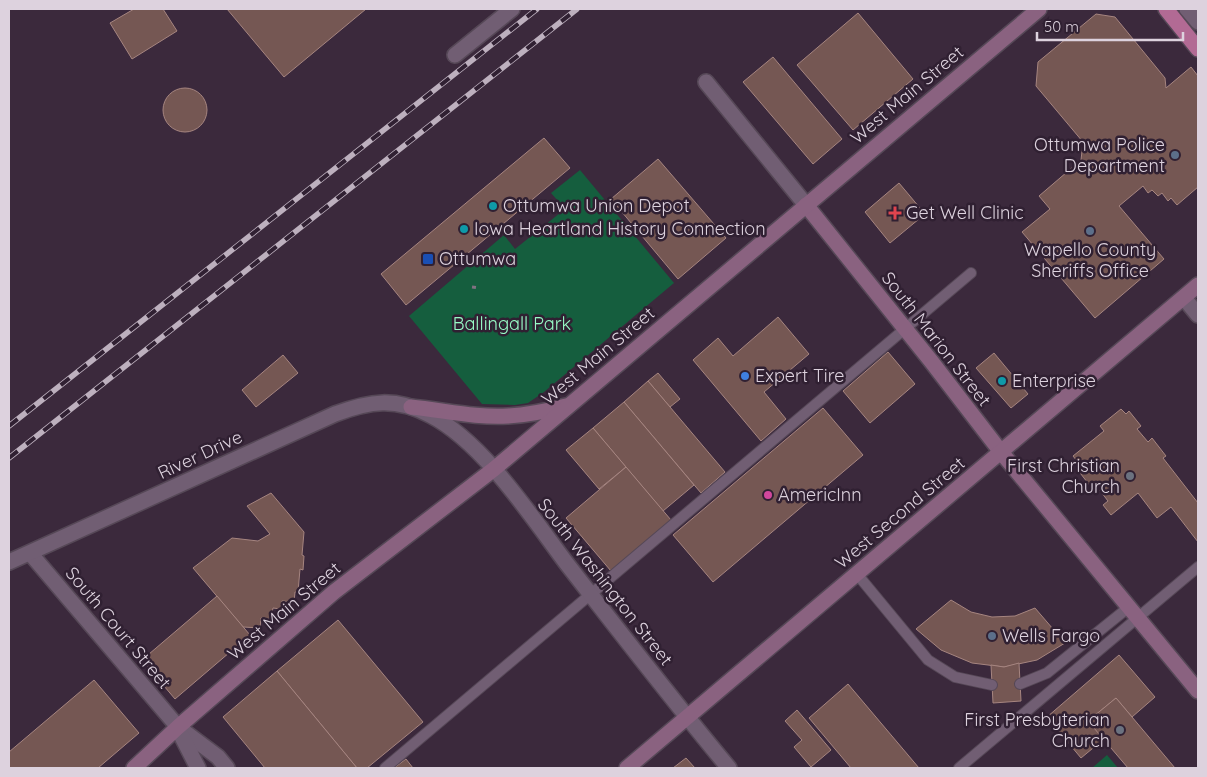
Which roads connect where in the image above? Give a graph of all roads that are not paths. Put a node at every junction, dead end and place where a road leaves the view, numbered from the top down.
1 (512, 9) edge
2 (1039, 9) edge
3 (1166, 9) edge
4 (1187, 9) edge
5 (1198, 22) edge
6 (1198, 49) edge
7 (455, 55) dead end
8 (706, 82) dead end
9 (806, 205) junction
10 (971, 273) dead end
11 (1198, 286) edge
12 (1184, 298) junction
13 (1198, 315) edge
14 (905, 329) junction
15 (570, 406) junction
16 (411, 407) junction
17 (1001, 452) junction
18 (494, 469) junction
19 (30, 553) junction
20 (9, 562) edge
21 (1198, 567) edge
22 (857, 574) junction
23 (591, 594) junction
24 (1134, 612) junction
25 (992, 684) dead end
26 (1020, 684) dead end
27 (1198, 692) edge
28 (687, 718) junction
29 (178, 727) junction
30 (134, 768) edge
31 (198, 768) edge
32 (227, 768) edge
33 (385, 768) edge
34 (627, 768) edge
35 (729, 768) edge
36 (958, 768) edge

1 - 7 street
2 - 9 main road, West Main Street
3 - 6 highway
4 - 5 street
8 - 9 street, South Marion Street
9 - 14 main road, South Marion Street
9 - 15 main road, West Main Street
10 - 14 lane
11 - 12 main road, West Second Street
12 - 13 street
12 - 17 main road, West Second Street
14 - 17 main road, South Marion Street
14 - 23 lane
15 - 16 main road
15 - 18 main road, West Main Street
16 - 18 street, River Drive
16 - 19 street, River Drive
17 - 22 main road, West Second Street
17 - 24 main road, South Marion Street
18 - 23 street, South Washington Street
18 - 29 main road, West Main Street
19 - 20 street, River Drive
19 - 29 street, South Court Street
21 - 24 lane
22 - 25 lane
22 - 28 main road, West Second Street
23 - 28 street, South Washington Street
23 - 33 lane
24 - 26 lane
24 - 27 main road, South Marion Street
24 - 36 lane
28 - 34 main road, West Second Street
28 - 35 street, South Washington Street
29 - 30 main road, West Main Street
29 - 31 street, South Court Street
29 - 32 street, South Court Street

